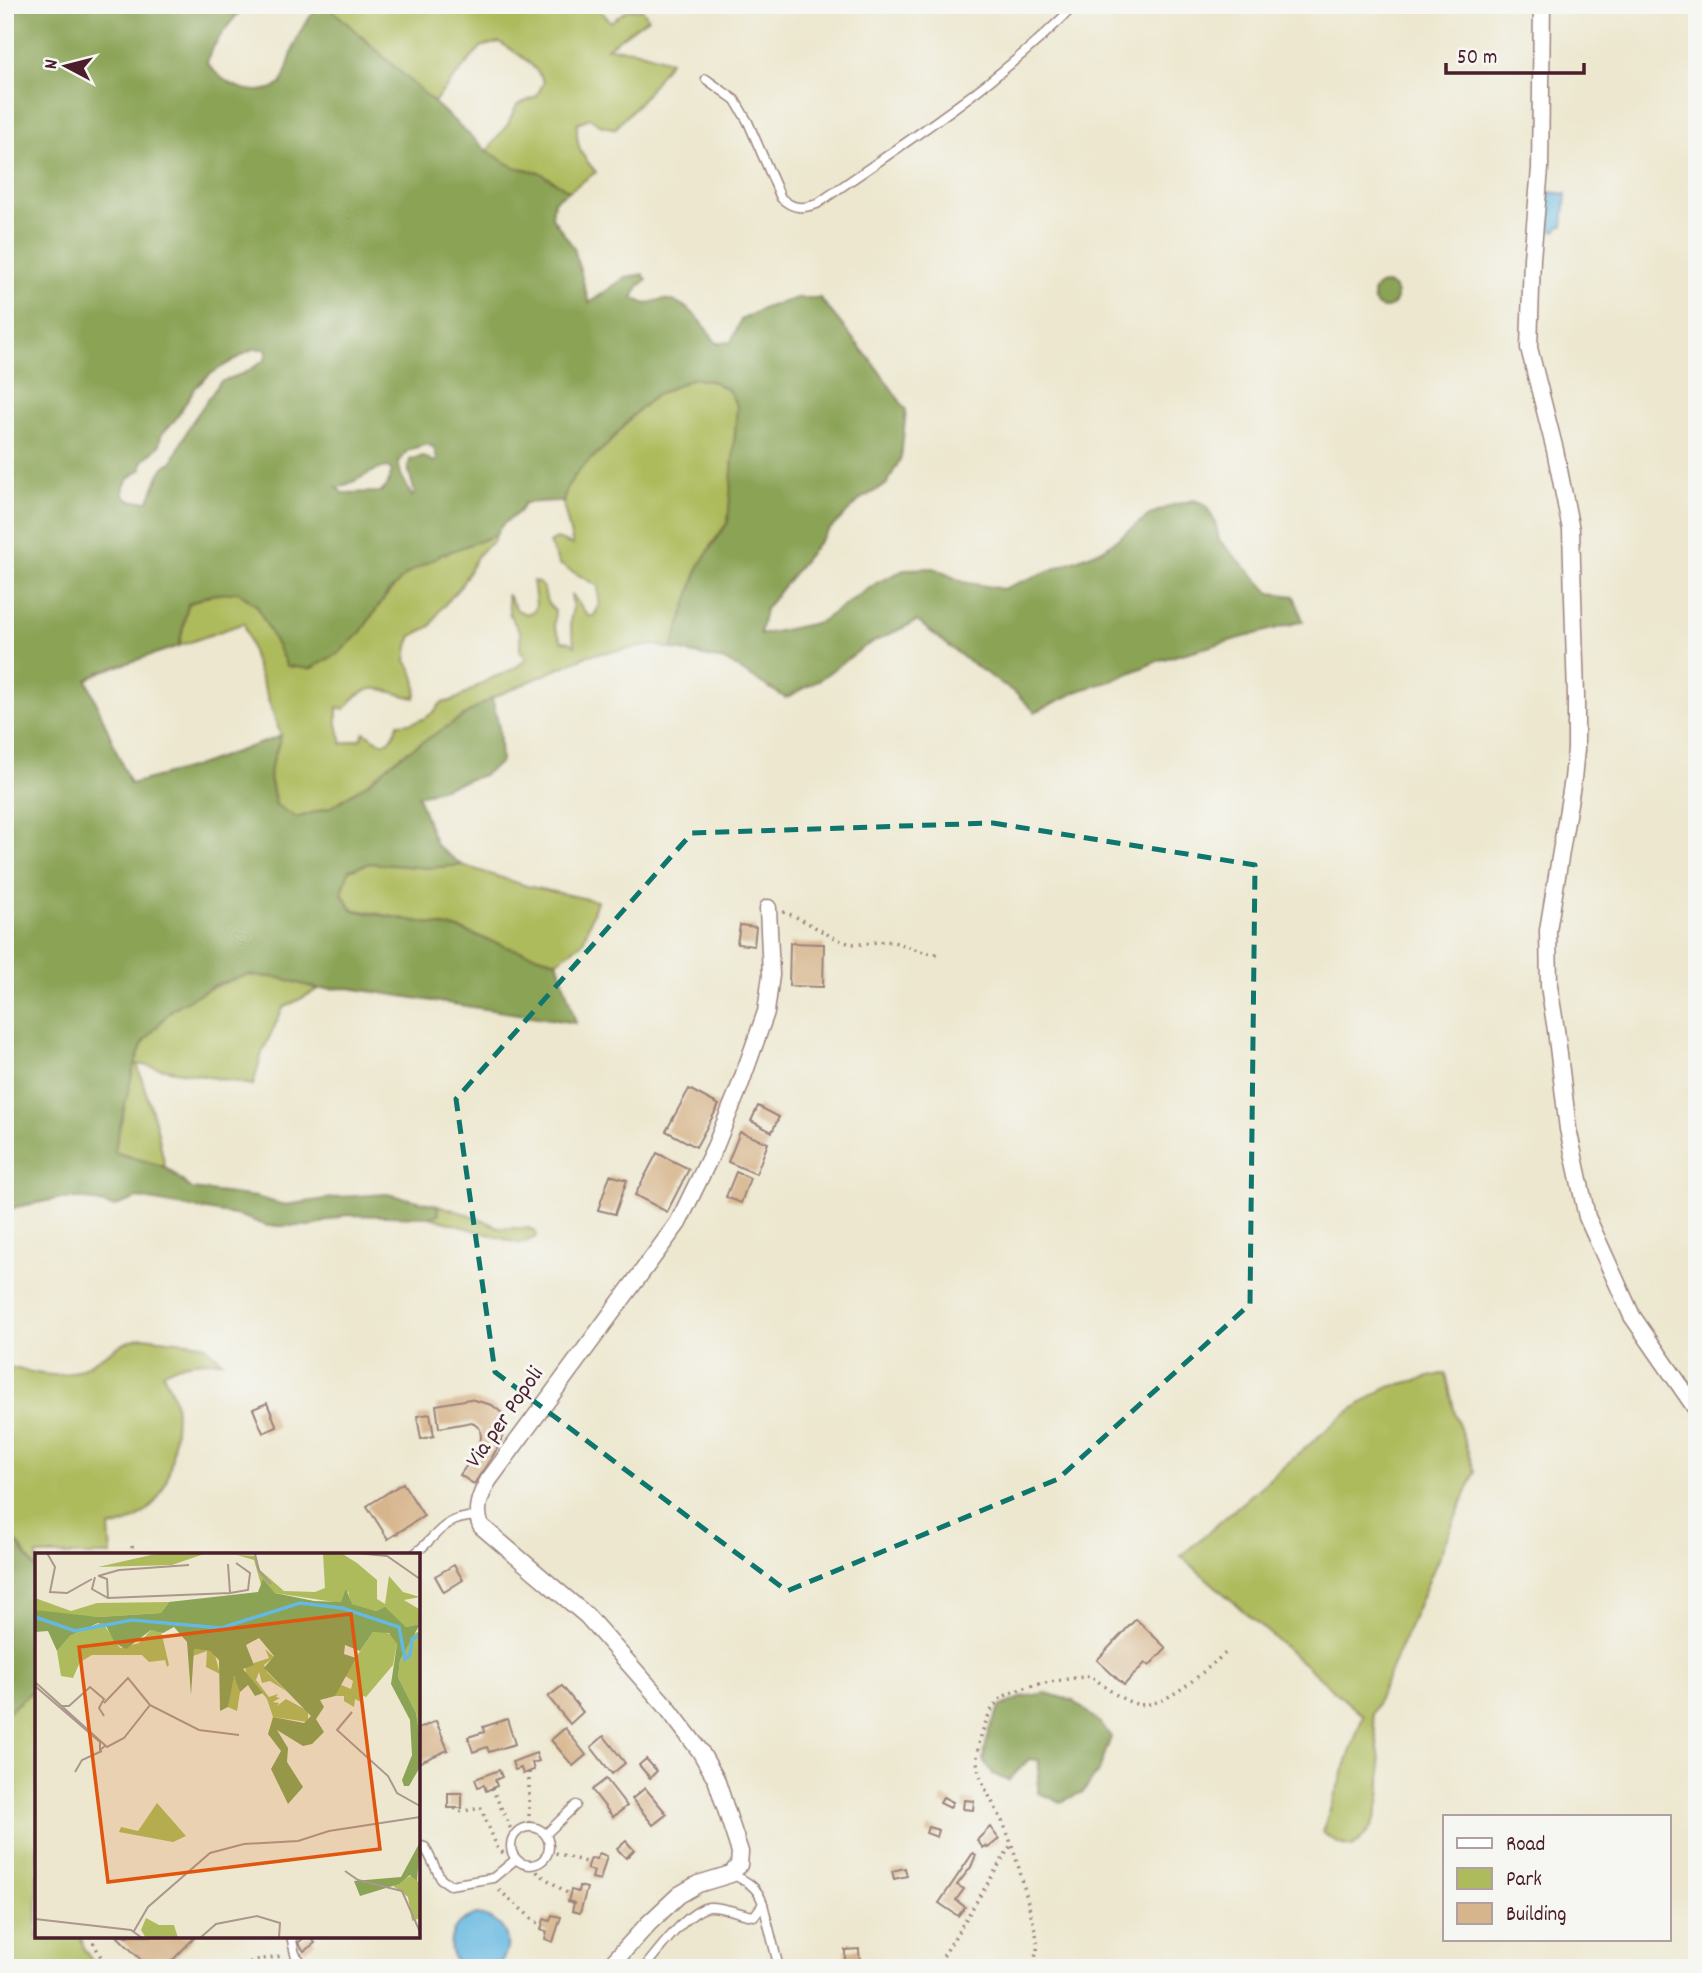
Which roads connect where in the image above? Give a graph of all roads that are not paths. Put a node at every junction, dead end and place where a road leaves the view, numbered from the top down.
1 (1075, 5) edge
2 (1542, 5) edge
3 (706, 79) dead end
4 (768, 908) road end
5 (1697, 1410) edge
6 (477, 1516) junction
7 (416, 1553) edge
8 (576, 1805) dead end
9 (546, 1834) junction
10 (421, 1846) edge
11 (514, 1861) junction
12 (731, 1874) junction
13 (763, 1904) junction
14 (291, 1938) edge
15 (306, 1968) edge
16 (608, 1968) edge
17 (644, 1968) edge
18 (779, 1968) edge

1 - 3 lane
2 - 5 street
4 - 6 street, Via per Popoli
6 - 7 lane
6 - 12 street
8 - 9 lane
9 - 11 lane
9 - 11 lane
10 - 11 lane
12 - 13 lane
12 - 16 street
13 - 17 lane
13 - 18 lane
14 - 15 lane

